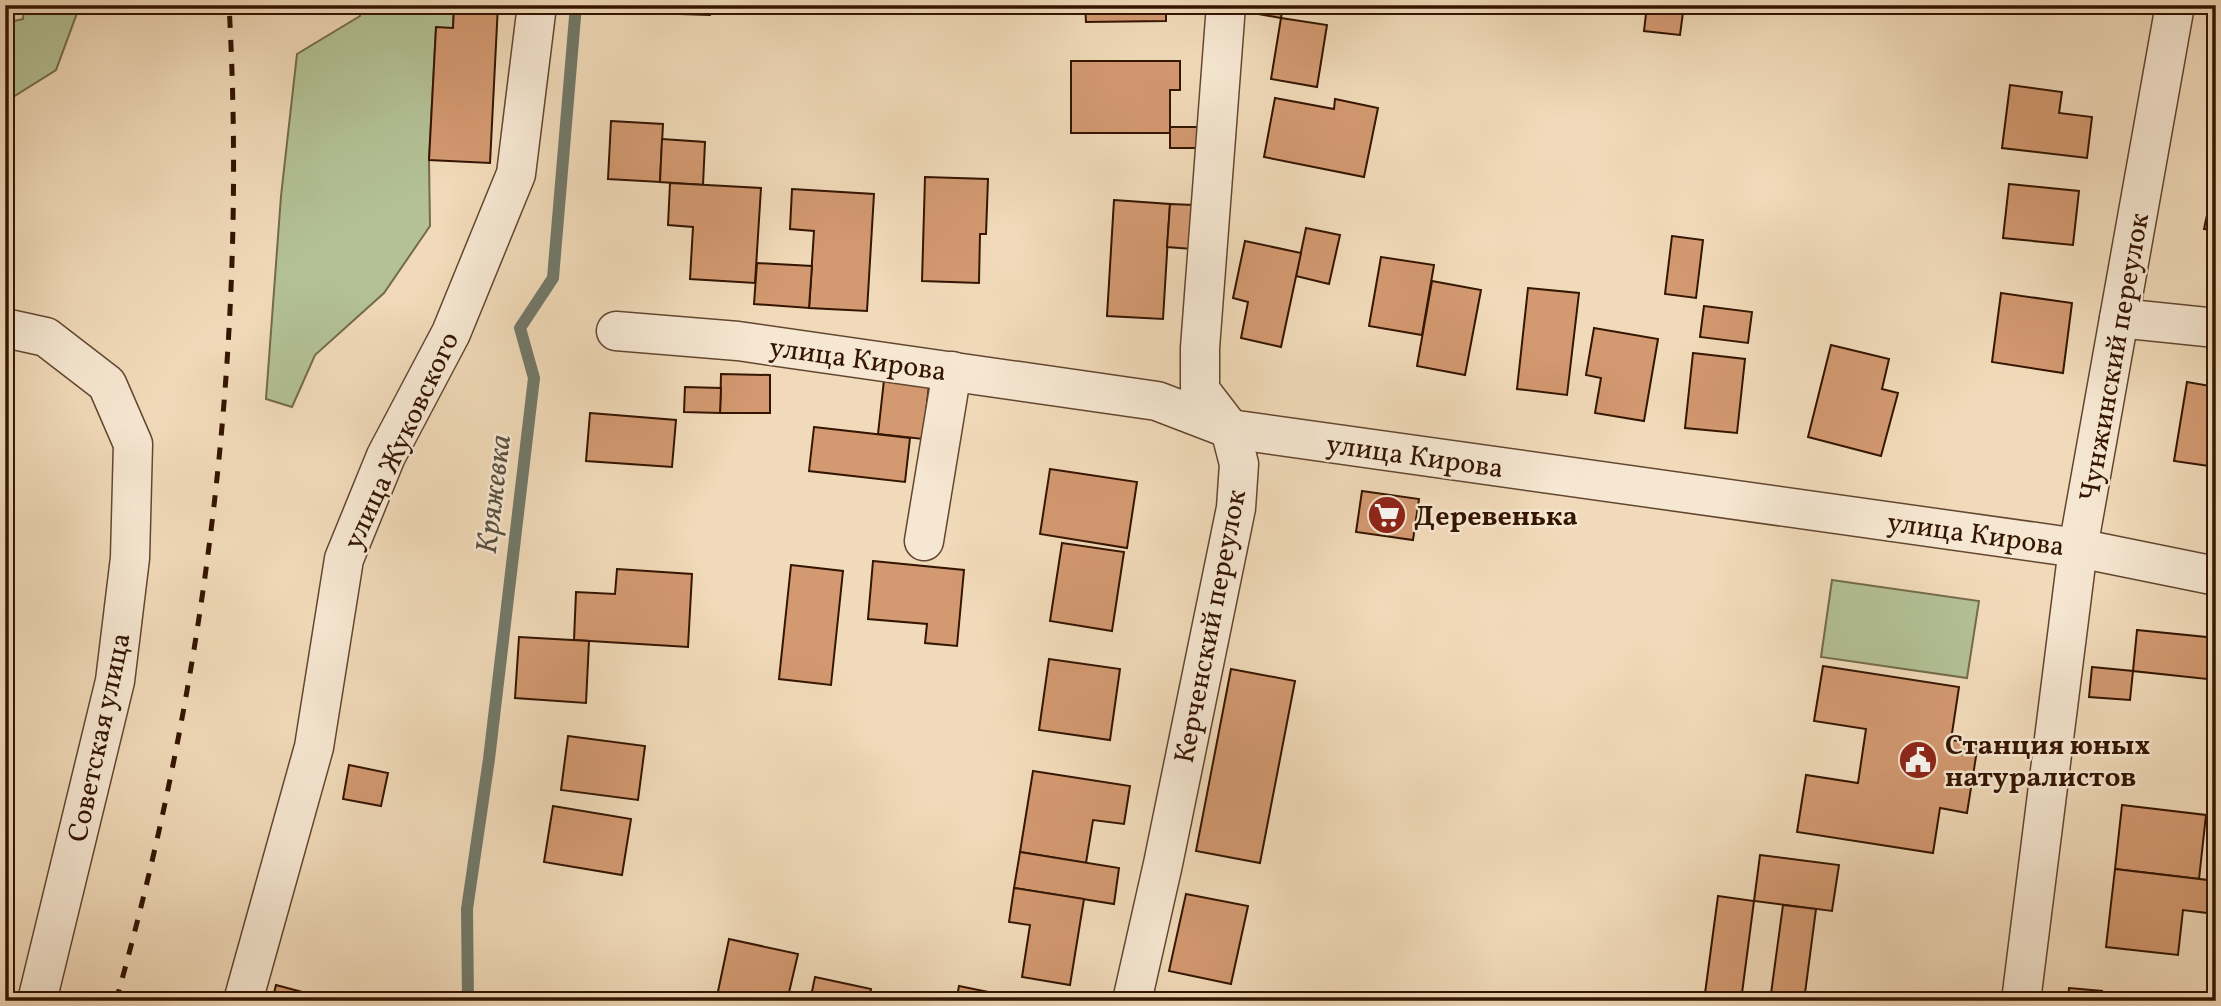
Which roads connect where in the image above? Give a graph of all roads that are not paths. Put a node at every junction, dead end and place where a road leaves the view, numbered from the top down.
1 (537, 5) edge
2 (1226, 5) edge
3 (2175, 5) edge
4 (2119, 318) junction
5 (5, 328) edge
6 (2216, 328) edge
7 (617, 331) dead end
8 (952, 371) junction
9 (1230, 429) junction
10 (924, 541) dead end
11 (2078, 548) junction
12 (2216, 576) edge
13 (37, 1001) edge
14 (243, 1001) edge
15 (1132, 1001) edge
16 (2021, 1001) edge

1 - 14 street, улица Жуковского
2 - 9 street, Керченский переулок
3 - 4 street, Чунжинский переулок
4 - 6 street
4 - 11 street, Чунжинский переулок
5 - 13 street, Советская улица
7 - 8 street, улица Кирова
8 - 9 street, улица Кирова
8 - 10 street
9 - 11 street, улица Кирова
9 - 15 street, Керченский переулок
11 - 12 street, улица Кирова
11 - 16 street, Чунжинский переулок

